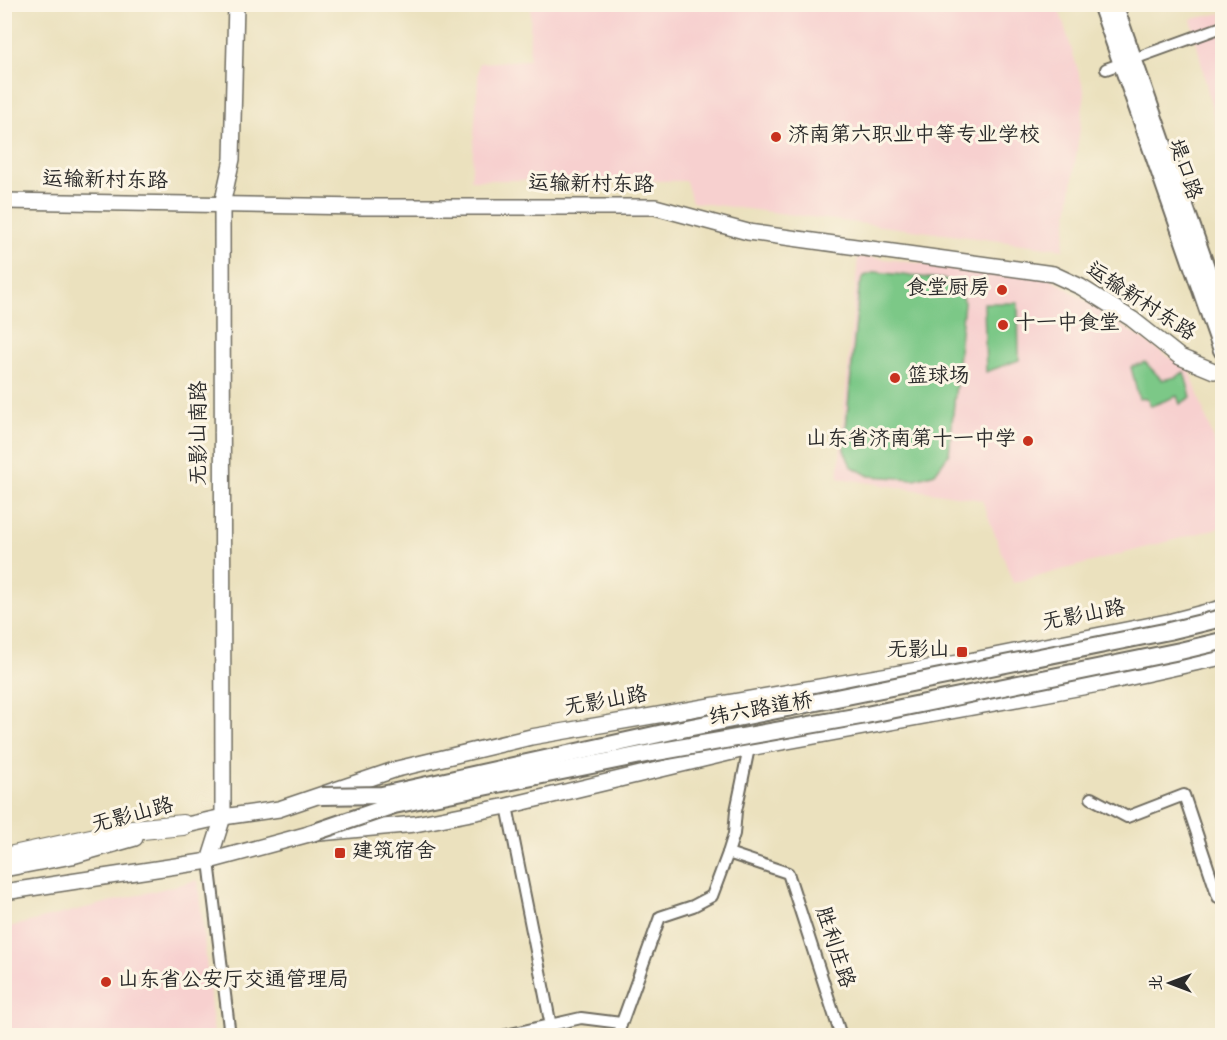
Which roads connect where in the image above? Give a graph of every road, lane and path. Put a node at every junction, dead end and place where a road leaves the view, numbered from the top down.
1 (236, 4) edge
2 (1101, 4) edge
3 (1114, 4) edge
4 (1222, 27) edge
5 (1127, 62) junction
6 (4, 201) edge
7 (222, 205) junction
8 (1222, 313) edge
9 (1222, 350) edge
10 (1214, 371) dead end
11 (1222, 608) edge
12 (1222, 618) edge
13 (1222, 641) edge
14 (1222, 657) edge
15 (749, 700) junction
16 (749, 748) junction
17 (321, 796) junction
18 (1091, 798) dead end
19 (507, 806) junction
20 (223, 817) junction
21 (183, 825) junction
22 (309, 834) junction
23 (728, 853) junction
24 (4, 858) edge
25 (209, 861) junction
26 (4, 869) edge
27 (4, 892) edge
28 (1222, 895) edge
29 (621, 1023) junction
30 (552, 1030) edge
31 (230, 1035) edge
32 (502, 1035) edge
33 (617, 1035) edge
34 (841, 1035) edge

1 - 7 main road, 无影山南路
2 - 5 main road, 堤口路
3 - 5 main road, 堤口路
4 - 5 street
5 - 8 main road, 堤口路
5 - 9 main road, 堤口路
6 - 7 main road, 运输新村东路
7 - 10 main road, 运输新村东路
7 - 20 main road, 无影山南路
11 - 15 main road, 无影山路
12 - 17 main road, 纬六路道桥, bridge
13 - 22 main road, 纬六路道桥, bridge
14 - 16 main road
15 - 16 street
15 - 17 main road, 无影山路
16 - 19 main road
16 - 23 street
17 - 20 main road, 无影山路
18 - 28 street
19 - 22 main road
19 - 30 street
20 - 21 main road, 无影山路
20 - 25 main road, 无影山南路
21 - 24 highway
21 - 26 main road, 无影山路
22 - 25 main road
23 - 29 street
23 - 34 street, 胜利庄路
25 - 27 main road
25 - 31 street
29 - 30 street
29 - 33 street
30 - 32 street

